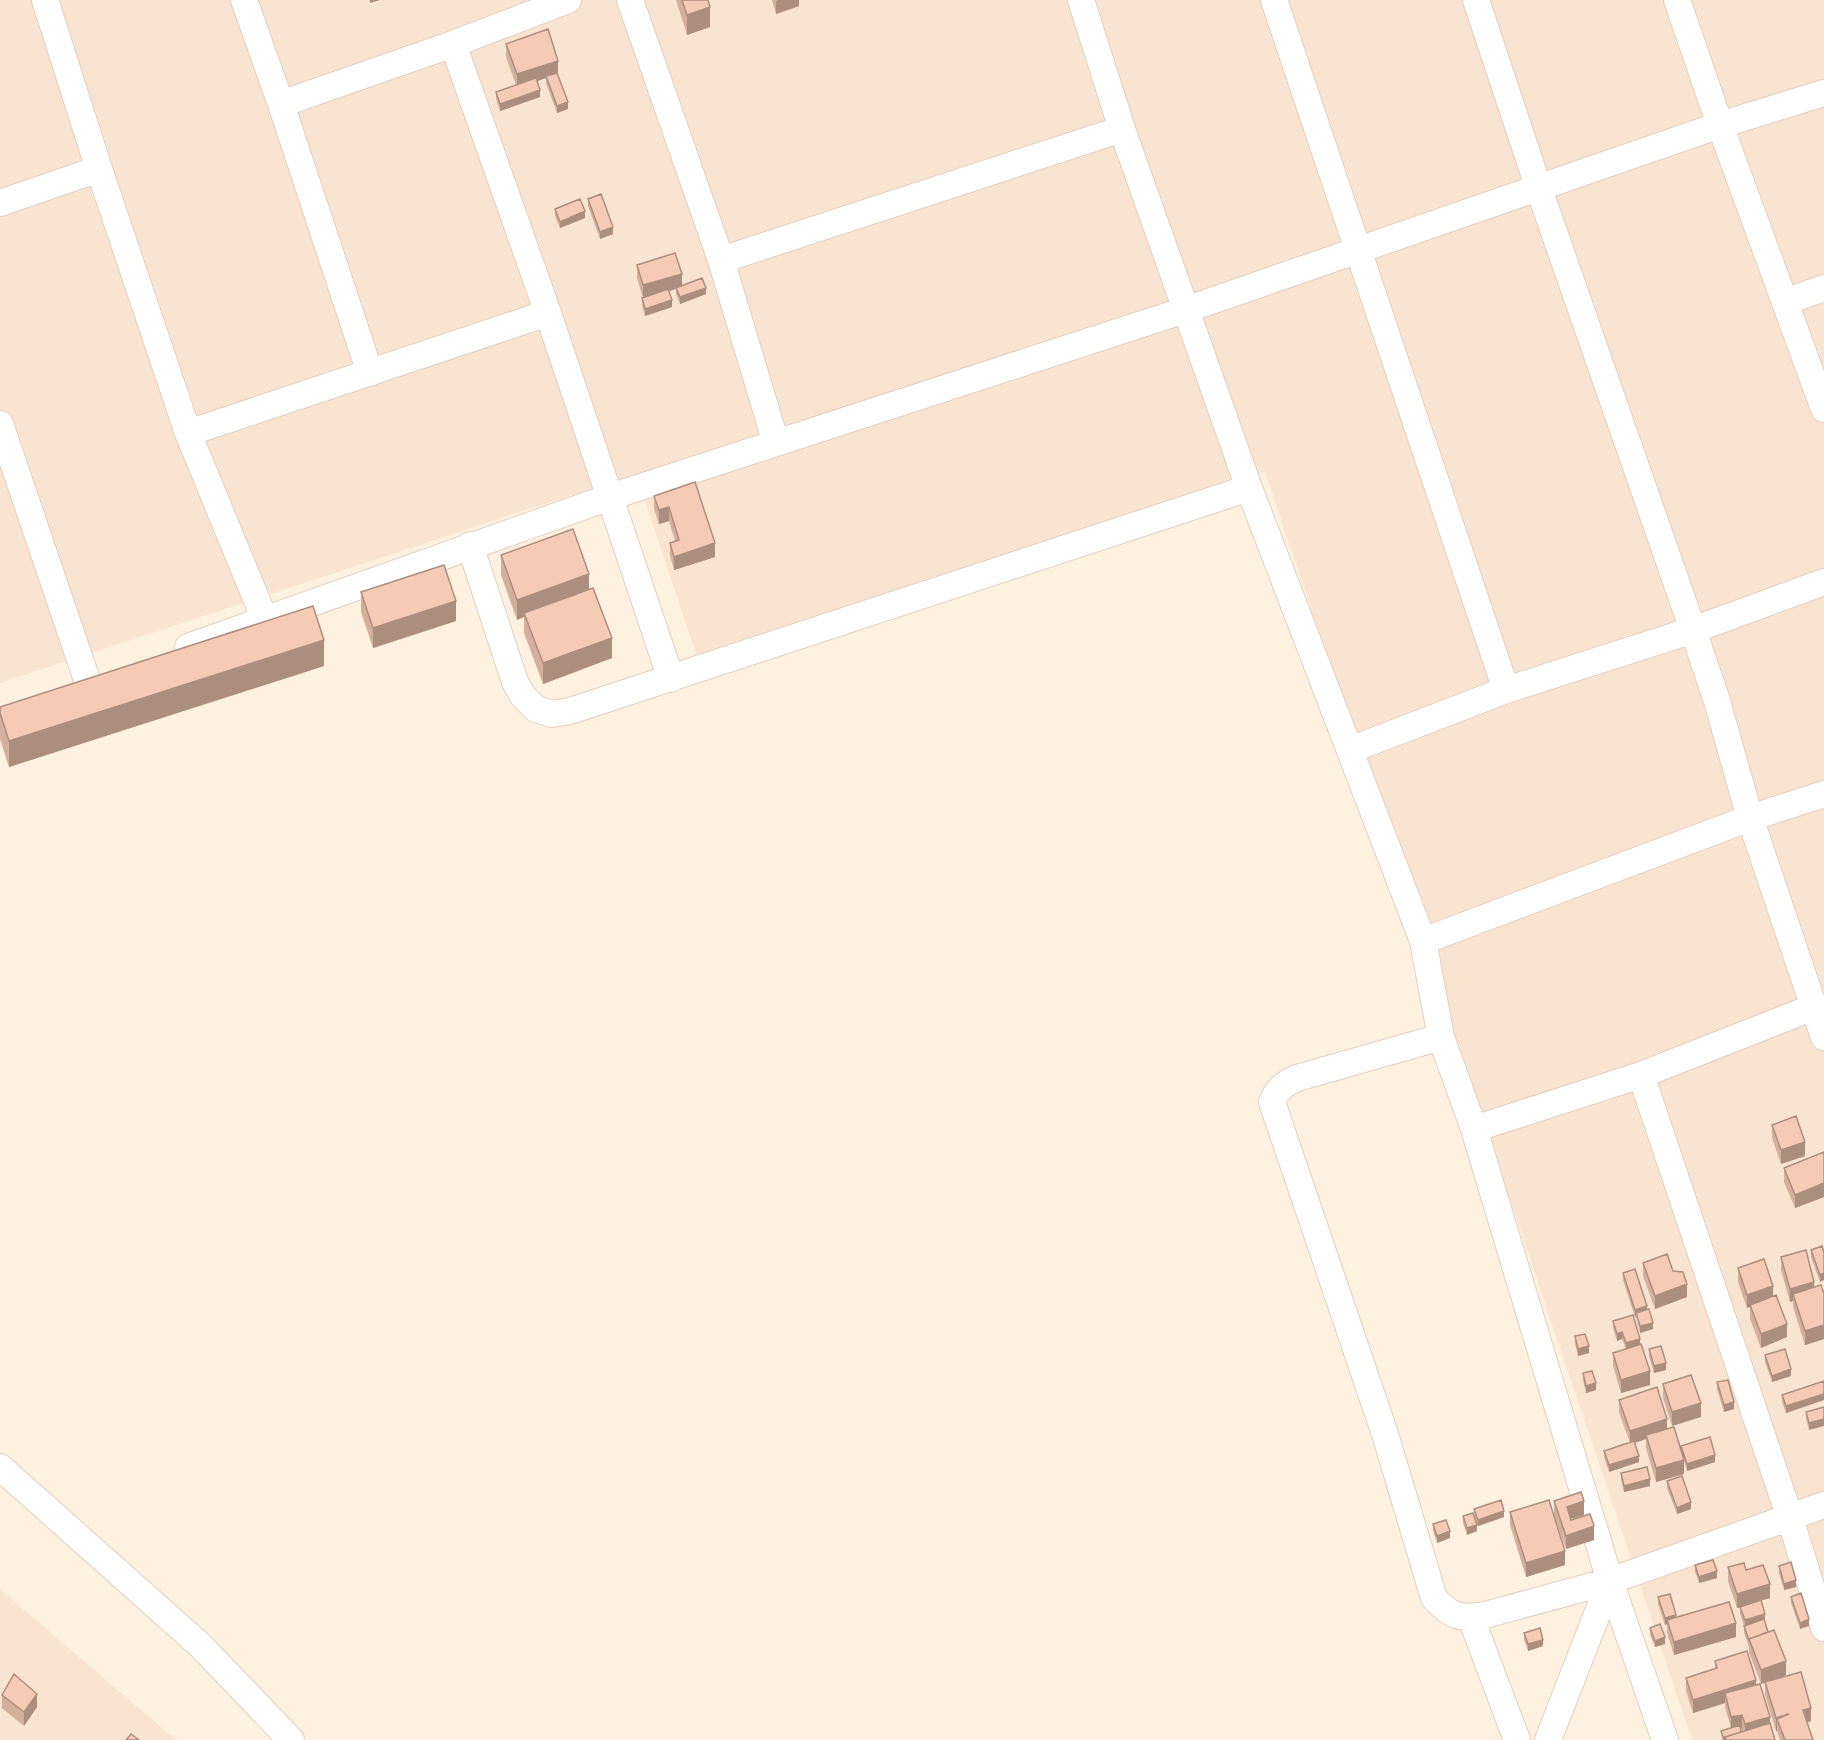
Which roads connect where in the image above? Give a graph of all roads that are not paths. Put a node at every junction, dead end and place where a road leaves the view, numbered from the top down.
1 (45, 0) edge
2 (244, 0) edge
3 (568, 0) edge
4 (630, 0) edge
5 (1081, 0) edge
6 (1274, 0) edge
7 (1476, 0) edge
8 (1677, 0) edge
9 (453, 44) junction
10 (1824, 93) edge
11 (281, 104) junction
12 (1719, 125) junction
13 (1122, 129) junction
14 (99, 170) junction
15 (1539, 189) junction
16 (0, 203) edge
17 (1359, 252) junction
18 (721, 260) junction
19 (1824, 288) edge
20 (1785, 302) junction
21 (1185, 310) junction
22 (548, 313) junction
23 (370, 374) junction
24 (1824, 409) edge
25 (0, 424) edge
26 (188, 433) junction
27 (776, 443) junction
28 (1249, 488) junction
29 (610, 498) junction
30 (470, 545) junction
31 (1824, 582) edge
32 (265, 620) junction
33 (1694, 630) junction
34 (165, 655) edge
35 (671, 679) junction
36 (88, 682) edge
37 (1506, 690) junction
38 (1350, 750) junction
39 (1824, 794) edge
40 (1750, 818) junction
41 (1423, 941) junction
42 (1814, 1007) junction
43 (1441, 1036) junction
44 (1824, 1037) edge
45 (1641, 1075) junction
46 (1474, 1129) junction
47 (0, 1467) edge
48 (1824, 1505) edge
49 (1790, 1518) junction
50 (1610, 1581) junction
51 (1470, 1617) junction
52 (1824, 1628) edge
53 (291, 1740) edge
54 (1517, 1740) edge
55 (1548, 1740) edge
56 (1665, 1740) edge

1 - 14 street
2 - 11 street
3 - 9 street
4 - 18 street
5 - 13 street
6 - 17 street
7 - 15 street
8 - 12 street
9 - 11 street
9 - 22 street
10 - 12 street
11 - 23 street
12 - 15 street
12 - 20 street
13 - 18 street
13 - 21 street
14 - 16 street
14 - 26 street
15 - 17 street
15 - 33 street
17 - 21 street
17 - 37 street
18 - 27 street
19 - 20 street
20 - 24 street
21 - 27 street
21 - 28 street
22 - 23 street
22 - 29 street
23 - 26 street
25 - 36 street
26 - 32 street
27 - 29 street
28 - 35 street
28 - 38 street
29 - 30 street
29 - 35 street
30 - 32 street
30 - 35 street
31 - 33 street
32 - 34 street
33 - 37 street
33 - 40 street
37 - 38 street
38 - 41 street
39 - 40 street
40 - 41 street
40 - 42 street
41 - 43 street
42 - 44 street
42 - 45 street
43 - 46 street
43 - 51 street
45 - 46 street
45 - 49 street
46 - 50 street
47 - 53 street
48 - 49 street
49 - 50 street
49 - 52 street
50 - 51 street
50 - 55 street
50 - 56 street
51 - 54 street

